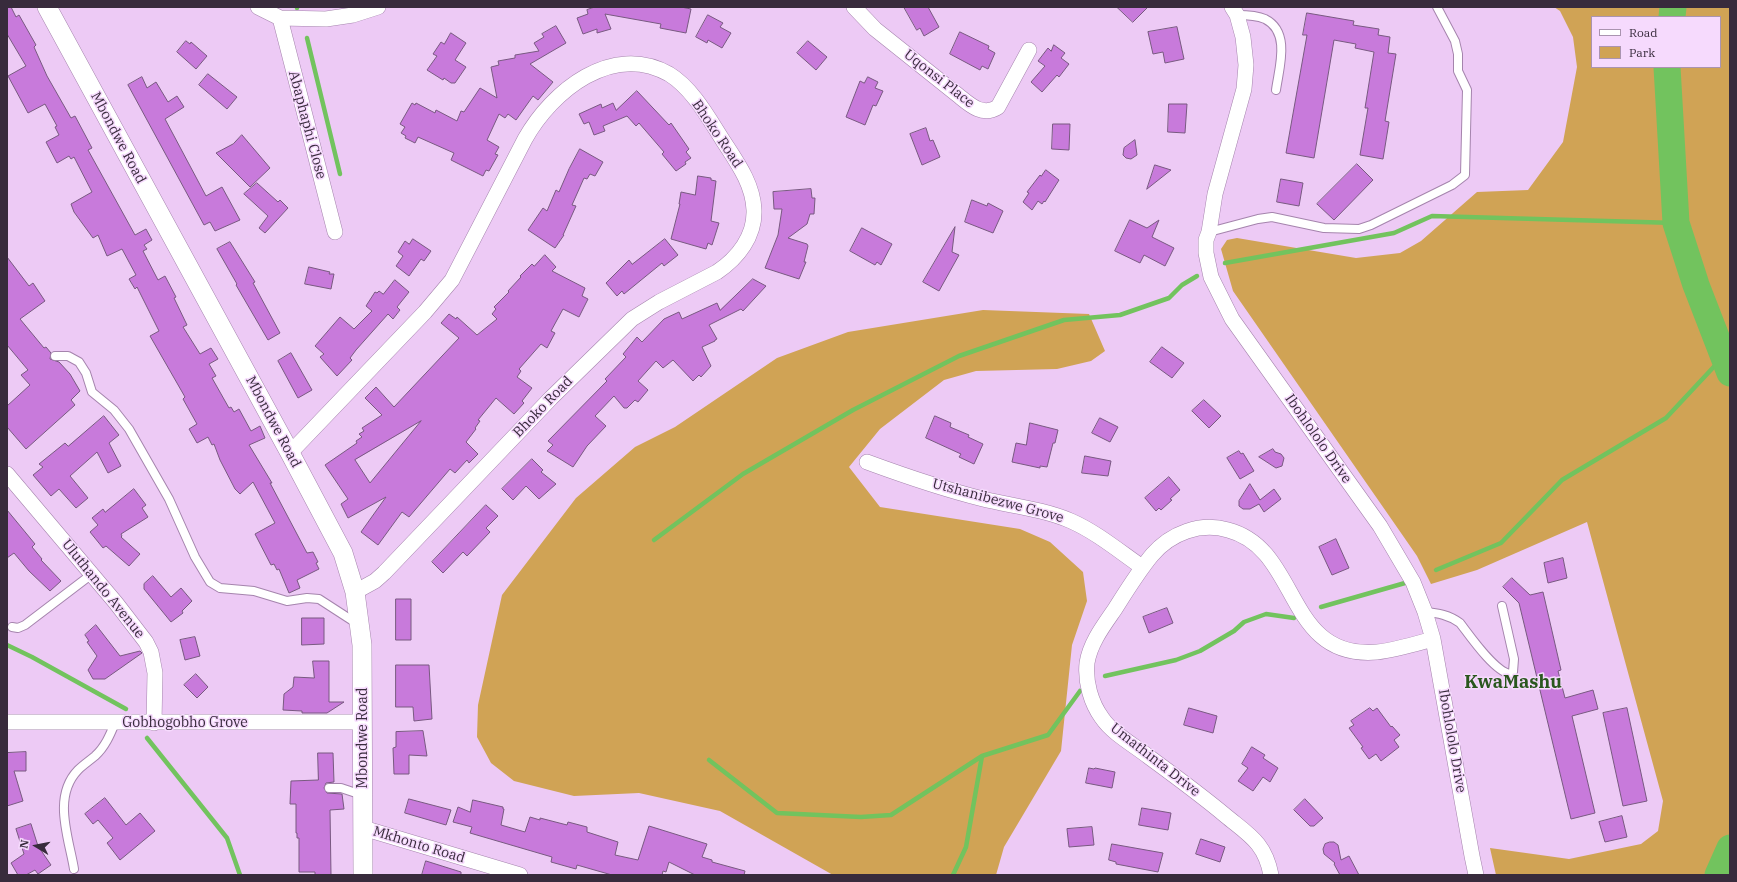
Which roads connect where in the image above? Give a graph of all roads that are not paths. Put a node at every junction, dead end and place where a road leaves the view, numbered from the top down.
1 (47, 7) edge
2 (258, 7) edge
3 (378, 7) edge
4 (854, 7) edge
5 (1437, 7) edge
6 (1235, 11) edge
7 (280, 18) junction
8 (1029, 50) dead end
9 (1276, 90) dead end
10 (335, 232) dead end
11 (1208, 232) junction
12 (55, 356) dead end
13 (290, 453) junction
14 (867, 462) dead end
15 (7, 474) edge
16 (1142, 567) junction
17 (92, 574) junction
18 (355, 592) junction
19 (1502, 606) dead end
20 (1425, 612) junction
21 (360, 626) junction
22 (12, 627) dead end
23 (1433, 639) junction
24 (7, 722) edge
25 (363, 722) junction
26 (115, 723) junction
27 (154, 723) junction
28 (328, 788) dead end
29 (363, 796) junction
30 (363, 828) junction
31 (74, 869) dead end
32 (363, 875) edge
33 (520, 875) edge
34 (1270, 875) edge
35 (1476, 875) edge

1 - 13 street, Mbondwe Road
2 - 7 street
3 - 7 street
4 - 8 street, Uqonsi Place
5 - 11 lane
6 - 9 lane
6 - 11 street, Ibohlololo Drive
7 - 10 street, Abaphaphi Close
11 - 20 street, Ibohlololo Drive
12 - 21 lane
13 - 18 street, Mbondwe Road
13 - 18 street, Bhoko Road
14 - 16 street, Utshanibezwe Grove
15 - 17 street, Uluthando Avenue
16 - 23 street, Umathinta Drive
16 - 34 street, Umathinta Drive
17 - 22 lane
17 - 27 street, Uluthando Avenue
18 - 21 street, Mbondwe Road
19 - 20 lane
20 - 23 street, Ibohlololo Drive
21 - 25 street, Mbondwe Road
23 - 35 street, Ibohlololo Drive
24 - 26 street, Gobhogobho Grove
25 - 27 street, Gobhogobho Grove
25 - 29 street, Mbondwe Road
26 - 27 street, Gobhogobho Grove
26 - 31 lane
28 - 29 lane
29 - 30 street, Mbondwe Road
30 - 32 street, Mbondwe Road
30 - 33 street, Mkhonto Road

